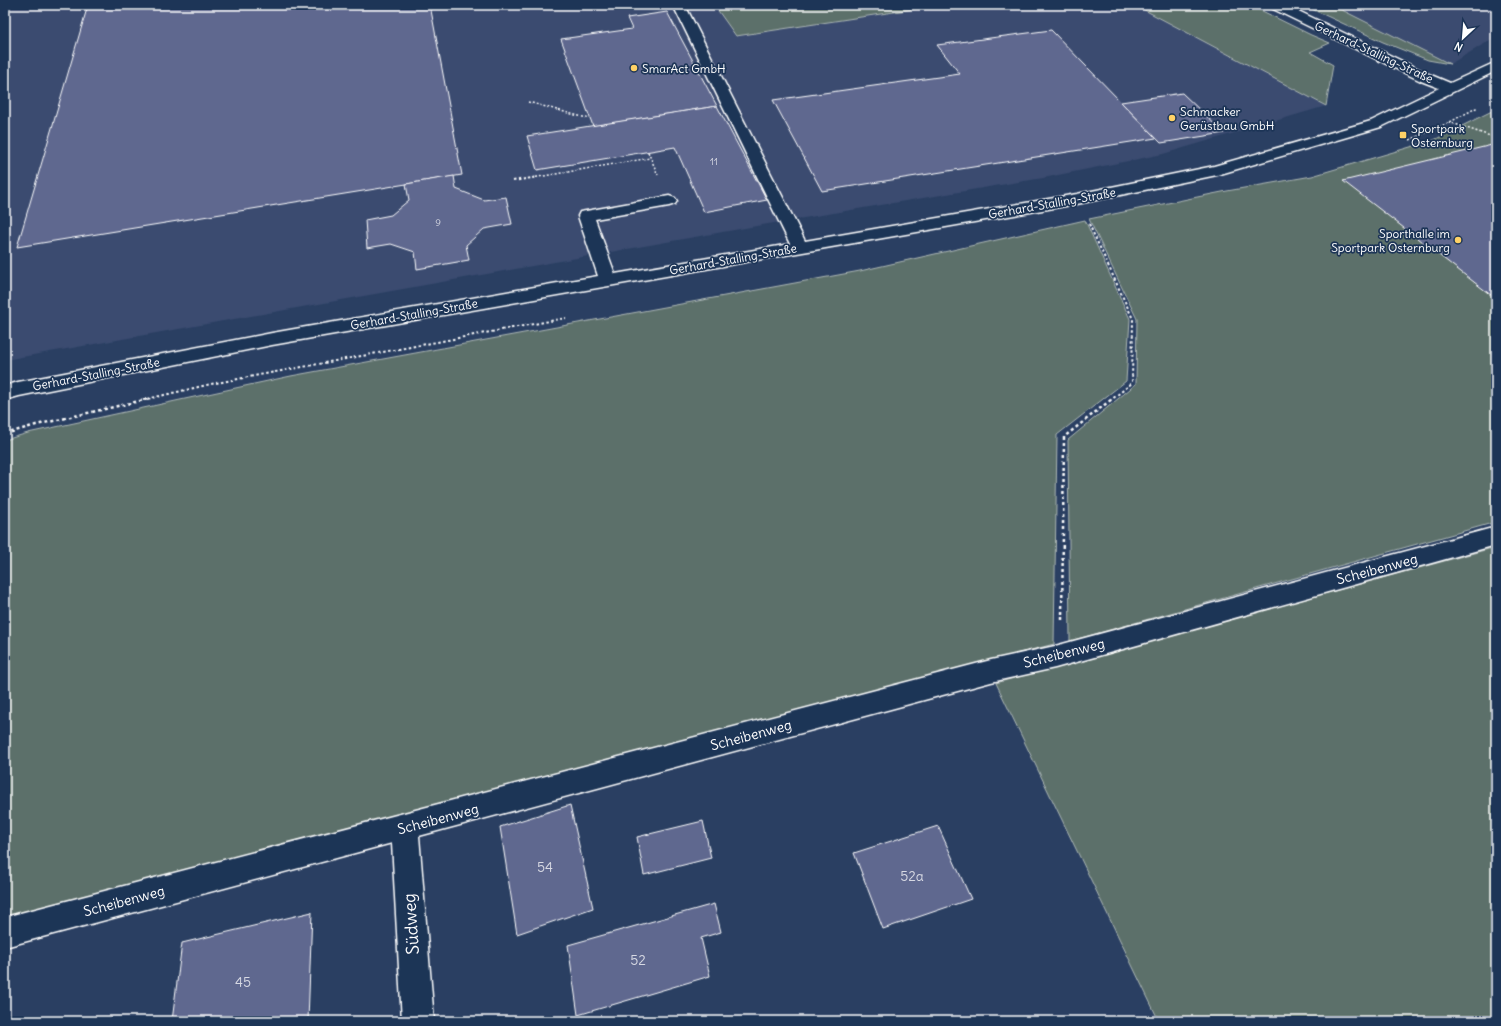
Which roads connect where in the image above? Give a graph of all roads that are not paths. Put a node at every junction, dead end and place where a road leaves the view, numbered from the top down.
1 (1276, 5) edge
2 (679, 6) edge
3 (1496, 66) edge
4 (1451, 88) junction
5 (669, 201) dead end
6 (800, 247) junction
7 (608, 280) junction
8 (5, 393) edge
9 (1496, 536) edge
10 (405, 827) junction
11 (5, 932) edge
12 (418, 1021) edge

1 - 4 street, Gerhard-Stalling-Straße
2 - 6 street
3 - 4 street, Gerhard-Stalling-Straße
4 - 6 street, Gerhard-Stalling-Straße
5 - 7 street
6 - 7 street, Gerhard-Stalling-Straße
7 - 8 street, Gerhard-Stalling-Straße
9 - 10 street, Scheibenweg
10 - 11 street, Scheibenweg
10 - 12 street, Südweg

